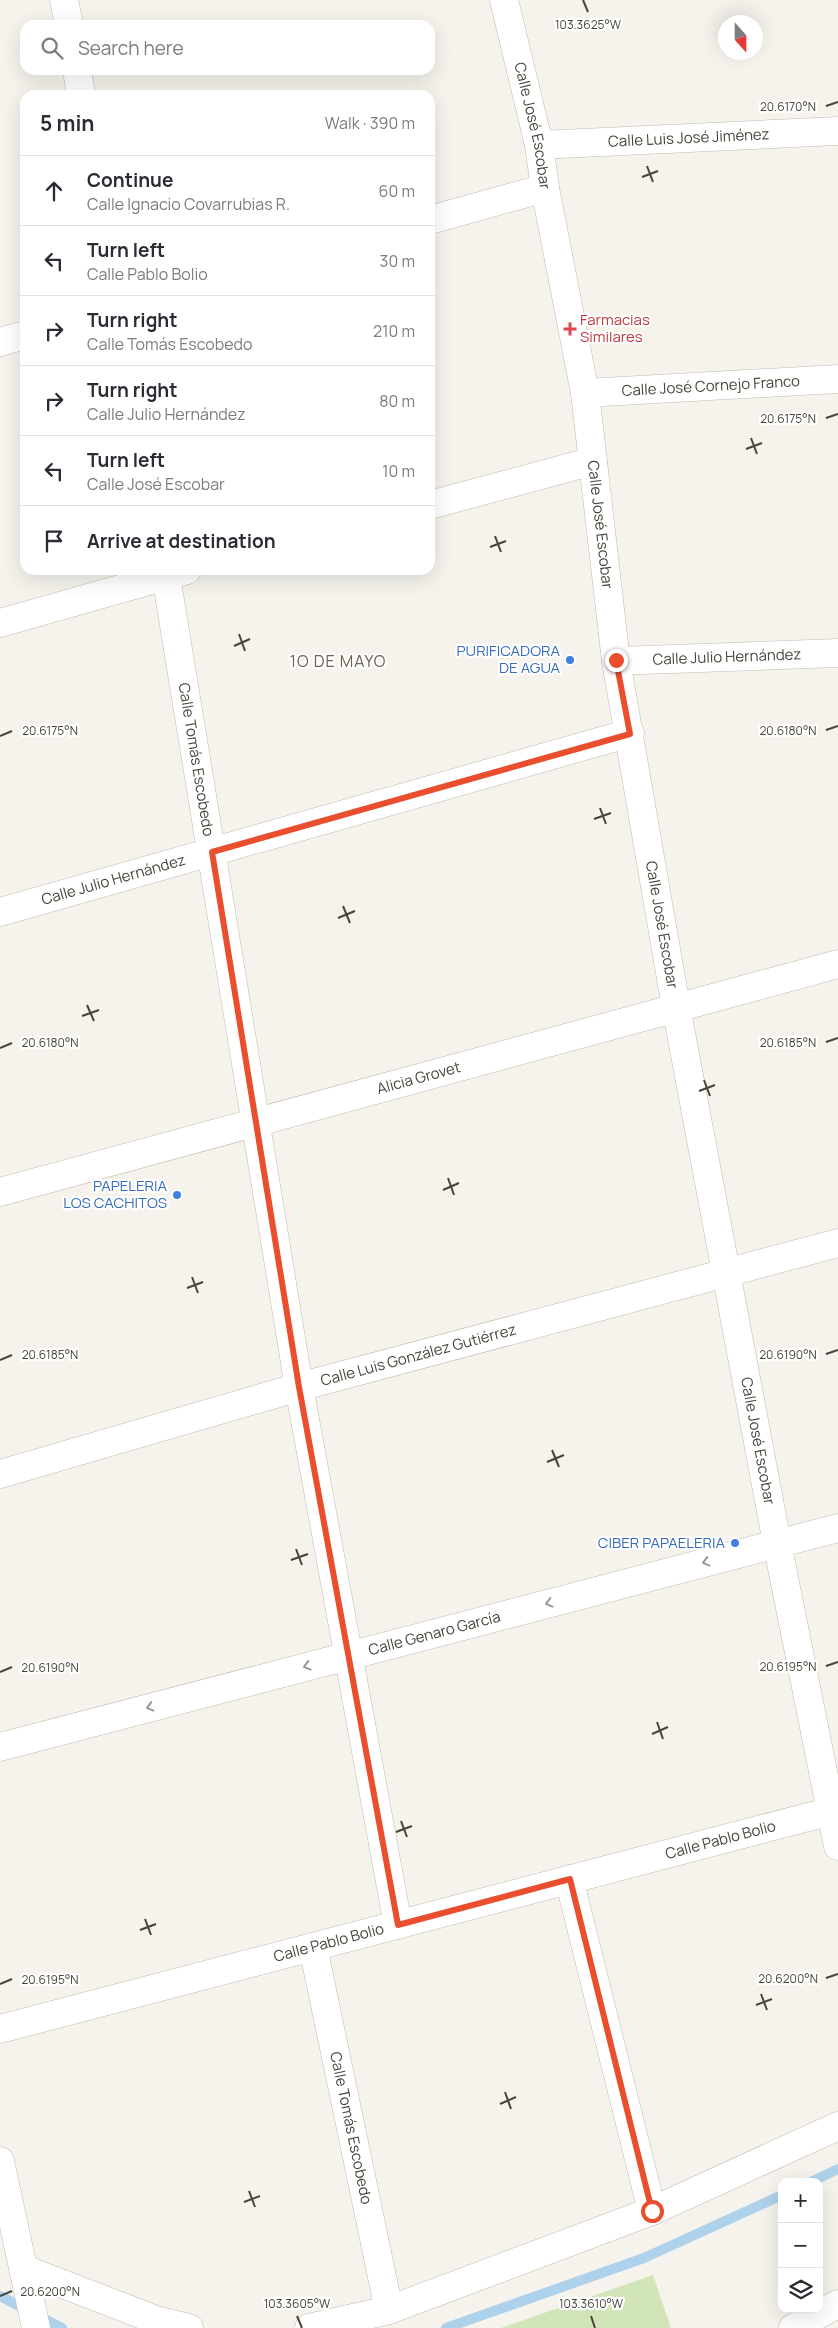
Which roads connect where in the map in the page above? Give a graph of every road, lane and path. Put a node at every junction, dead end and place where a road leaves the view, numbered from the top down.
1 (64, 0) edge
2 (504, 0) edge
3 (68, 20) edge
4 (78, 75) edge
5 (80, 90) edge
6 (838, 131) edge
7 (539, 145) junction
8 (545, 188) junction
9 (435, 219) edge
10 (20, 336) edge
11 (0, 342) edge
12 (838, 379) edge
13 (584, 392) junction
14 (593, 461) junction
15 (435, 504) edge
16 (163, 575) edge
17 (173, 575) edge
18 (0, 623) edge
19 (838, 652) edge
20 (616, 660) junction
21 (630, 734) junction
22 (212, 852) junction
23 (0, 912) edge
24 (838, 964) edge
25 (676, 1007) junction
26 (256, 1121) junction
27 (0, 1192) edge
28 (838, 1243) edge
29 (726, 1273) junction
30 (299, 1387) junction
31 (0, 1474) edge
32 (838, 1528) edge
33 (777, 1543) junction
34 (347, 1656) junction
35 (0, 1747) edge
36 (831, 1811) junction
37 (838, 1846) edge
38 (570, 1879) junction
39 (398, 1925) junction
40 (313, 1947) junction
41 (0, 2029) edge
42 (838, 2126) edge
43 (0, 2161) edge
44 (652, 2211) junction
45 (26, 2279) junction
46 (838, 2304) edge
47 (389, 2310) junction
48 (36, 2328) edge
49 (190, 2328) edge
50 (309, 2328) edge
51 (793, 2328) edge

1 - 3 street
2 - 7 street, Calle José Escobar
4 - 5 street
6 - 7 street, Calle Luis José Jiménez
7 - 8 street, Calle José Escobar
8 - 9 street
8 - 13 street, Calle José Escobar
10 - 11 street
12 - 13 street, Calle José Cornejo Franco
13 - 14 street, Calle José Escobar
14 - 15 street
14 - 20 street, Calle José Escobar
16 - 18 street
17 - 22 street, Calle Tomás Escobedo
19 - 20 street, Calle Julio Hernández
20 - 21 street, Calle José Escobar
21 - 22 street, Calle Julio Hernández
21 - 25 street, Calle José Escobar
22 - 23 street, Calle Julio Hernández
22 - 26 street, Calle Tomás Escobedo
24 - 25 street, Alicia Grovet
25 - 26 street, Alicia Grovet
25 - 29 street, Calle José Escobar
26 - 27 street, Alicia Grovet
26 - 30 street, Calle Tomás Escobedo
28 - 29 street, Calle Luis González Gutiérrez
29 - 30 street, Calle Luis González Gutiérrez
29 - 33 street, Calle José Escobar
30 - 31 street, Calle Luis González Gutiérrez
30 - 34 street, Calle Tomás Escobedo
32 - 33 street, Calle Genaro García
33 -> 34 street, Calle Genaro García
33 - 36 street, Calle José Escobar
34 -> 35 street, Calle Genaro García
34 - 39 street, Calle Tomás Escobedo
36 - 37 street, Calle José Escobar
36 - 38 street, Calle Pablo Bolio
38 - 39 street, Calle Pablo Bolio
38 - 44 street
39 - 40 street, Calle Pablo Bolio
40 - 41 street, Calle Pablo Bolio
40 - 47 street, Calle Tomás Escobedo
42 - 44 street
43 - 45 street
44 - 47 street
45 - 48 street
45 - 49 street
46 - 51 street
47 - 50 street

